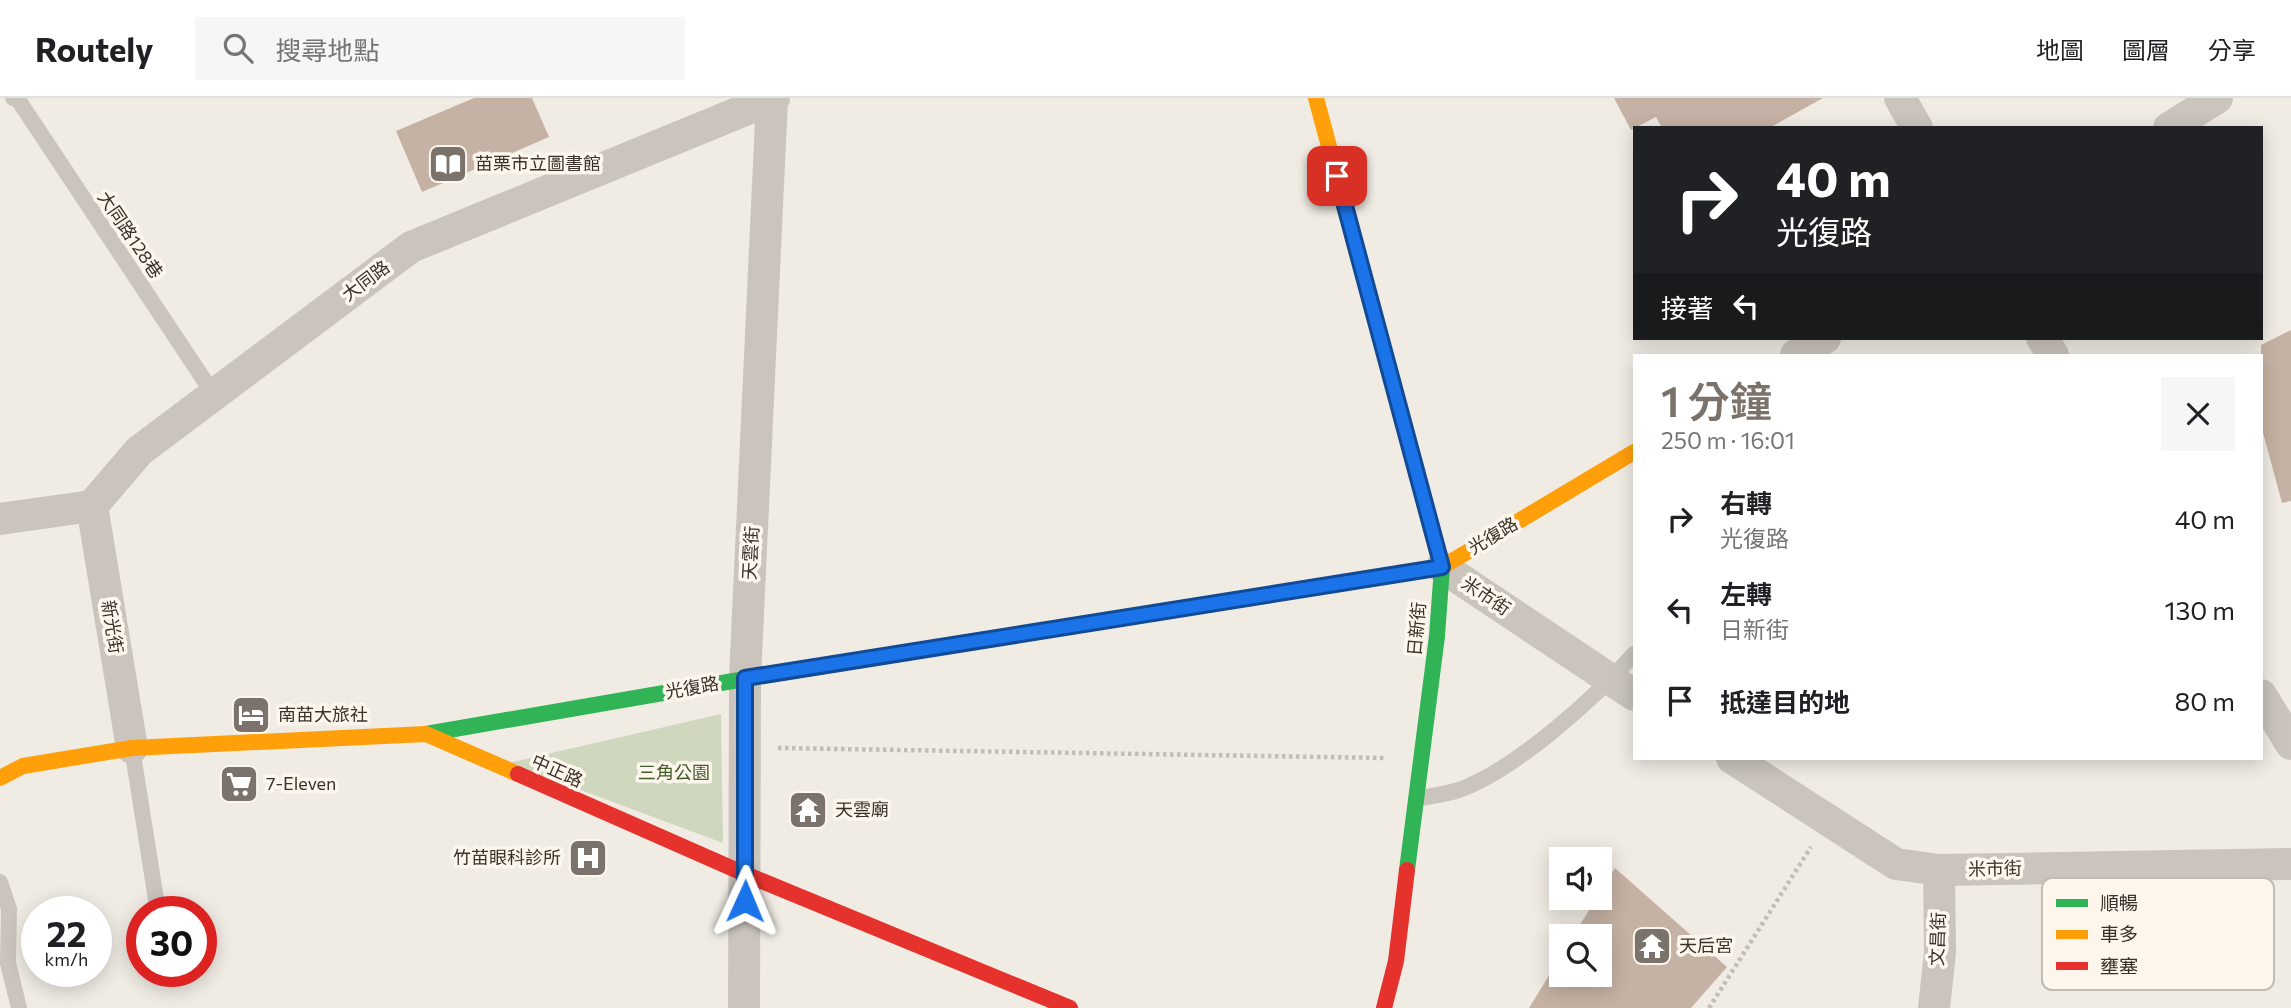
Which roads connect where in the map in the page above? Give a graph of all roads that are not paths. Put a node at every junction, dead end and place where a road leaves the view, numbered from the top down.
1 (13, 98) edge
2 (773, 98) edge
3 (1316, 98) edge
4 (1900, 98) edge
5 (2217, 98) edge
6 (1916, 126) edge
7 (2172, 126) edge
8 (1822, 340) edge
9 (1798, 354) edge
10 (214, 395) junction
11 (1633, 453) edge
12 (92, 506) junction
13 (0, 519) edge
14 (1442, 567) junction
15 (1633, 656) edge
16 (745, 678) junction
17 (1623, 688) edge
18 (2263, 698) edge
19 (426, 734) junction
20 (2291, 744) edge
21 (132, 748) junction
22 (1735, 760) edge
23 (0, 778) edge
24 (1416, 799) junction
25 (2291, 864) edge
26 (1939, 870) junction
27 (745, 874) junction
28 (0, 882) edge
29 (155, 896) edge
30 (19, 1008) edge
31 (744, 1008) edge
32 (1070, 1008) edge
33 (1384, 1008) edge
34 (1934, 1008) edge

1 - 10 lane, 大同路128巷
2 - 10 street, 大同路
2 - 16 street, 天雲街
3 - 14 street, 日新街
4 - 6 street
5 - 7 street
8 - 9 street
10 - 12 street, 大同路
11 - 14 street, 光復路
12 - 13 street
12 - 21 street, 新光街
14 - 16 street, 光復路
14 - 17 street, 米市街
14 - 24 street, 日新街
15 - 17 lane
16 - 19 street, 光復路
16 - 27 street, 天雲街
17 - 24 lane
18 - 20 street
19 - 21 street, 中正路
19 - 27 street, 中正路
21 - 23 street, 中正路
21 - 29 lane
22 - 26 street, 米市街
24 - 33 street, 日新街
25 - 26 street, 米市街
26 - 34 street, 文昌街
27 - 31 street, 天雲街
27 - 32 street, 中正路
28 - 30 lane

